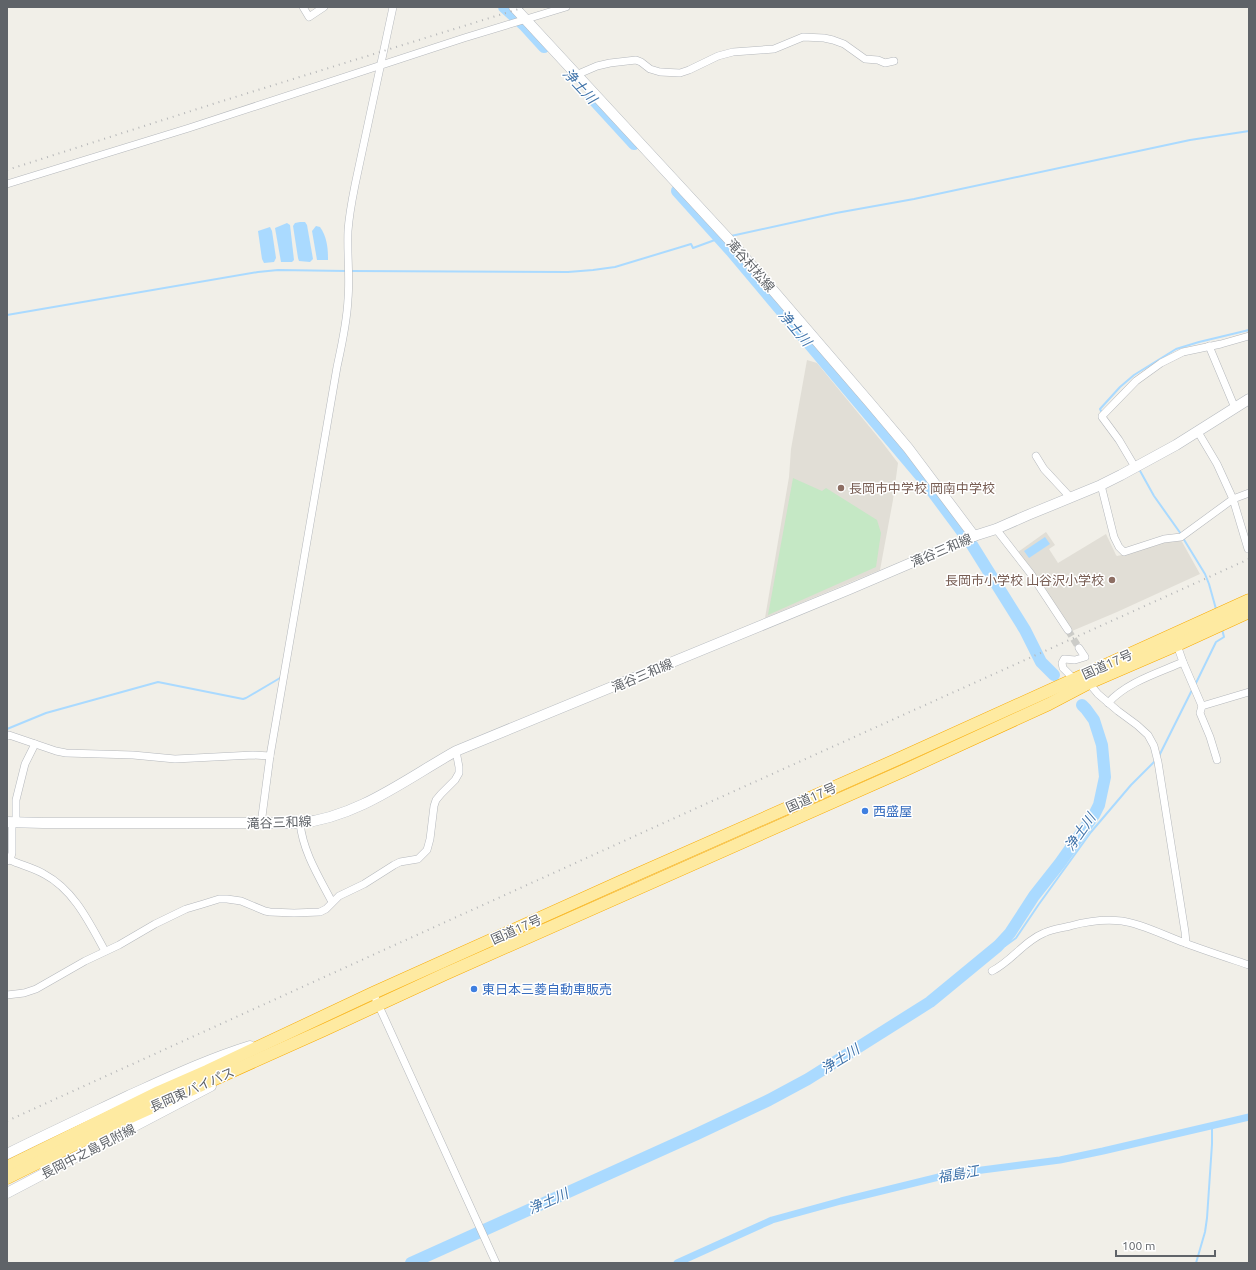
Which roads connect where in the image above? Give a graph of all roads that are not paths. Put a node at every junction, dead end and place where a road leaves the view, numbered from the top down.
1 (303, 7) edge
2 (324, 7) edge
3 (393, 7) edge
4 (514, 7) edge
5 (566, 7) edge
6 (525, 19) junction
7 (894, 61) dead end
8 (381, 66) junction
9 (576, 75) junction
10 (7, 184) edge
11 (1249, 336) edge
12 (1209, 346) junction
13 (1249, 399) edge
14 (1235, 408) junction
15 (1198, 432) junction
16 (1036, 456) dead end
17 (1135, 467) junction
18 (1101, 485) junction
19 (1249, 493) edge
20 (1070, 497) junction
21 (1233, 499) junction
22 (996, 529) junction
23 (974, 536) junction
24 (1248, 549) edge
25 (1249, 600) edge
26 (1249, 612) edge
27 (1068, 630) tunnel mouth
28 (1177, 645) junction
29 (1079, 648) tunnel mouth
30 (1183, 662) junction
31 (1074, 679) junction
32 (1089, 683) junction
33 (1249, 692) edge
34 (1108, 703) junction
35 (1202, 706) junction
36 (7, 736) edge
37 (35, 744) junction
38 (456, 751) junction
39 (270, 756) junction
40 (1217, 760) dead end
41 (12, 822) edge
42 (261, 824) junction
43 (300, 824) junction
44 (8, 860) edge
45 (332, 902) junction
46 (1186, 944) junction
47 (105, 951) junction
48 (1249, 965) edge
49 (992, 971) dead end
50 (373, 993) junction
51 (7, 995) edge
52 (379, 1005) junction
53 (283, 1035) junction
54 (275, 1052) junction
55 (76, 1138) junction
56 (7, 1154) edge
57 (7, 1167) edge
58 (7, 1178) edge
59 (7, 1193) edge
60 (496, 1263) edge

1 - 2 street
3 - 8 street
4 - 6 main road, 滝谷村松線
5 - 6 street
6 - 8 street
6 - 9 main road, 滝谷村松線
7 - 9 street
8 - 10 street
8 - 39 street
9 - 23 main road, 滝谷村松線
11 - 12 street
12 - 14 street
12 - 17 street
13 - 14 main road, 滝谷三和線
14 - 15 main road, 滝谷三和線
15 - 17 main road, 滝谷三和線
15 - 21 street
16 - 20 street
17 - 18 main road, 滝谷三和線
18 - 20 main road, 滝谷三和線
18 - 21 street
19 - 21 street
20 - 22 main road, 滝谷三和線
21 - 24 street
22 - 23 main road, 滝谷三和線
22 - 27 street
23 - 38 main road, 滝谷三和線
25 - 31 highway, 国道17号
26 - 28 highway, 国道17号
28 - 30 street
28 - 32 highway, 国道17号
29 - 31 street
30 - 34 street
30 - 35 street
31 - 50 highway, 国道17号
32 - 34 street
32 - 52 highway, 国道17号
33 - 35 street
34 - 46 street
35 - 40 street
36 - 37 street
37 - 39 street
37 - 41 street
38 - 43 main road, 滝谷三和線
38 - 45 street
39 - 42 street
41 - 42 main road, 滝谷三和線
41 - 44 street
42 - 43 main road, 滝谷三和線
43 - 45 street
44 - 47 street
45 - 47 street
46 - 48 street
46 - 49 street
47 - 51 street
50 - 52 street
50 - 53 highway, 長岡東バイパス
52 - 54 highway, 長岡東バイパス
52 - 60 street
53 - 55 highway, 長岡東バイパス
53 - 56 main road
54 - 55 highway, 長岡東バイパス
54 - 59 main road, 長岡中之島見附線
55 - 57 highway, 長岡東バイパス
55 - 58 highway, 長岡東バイパス

